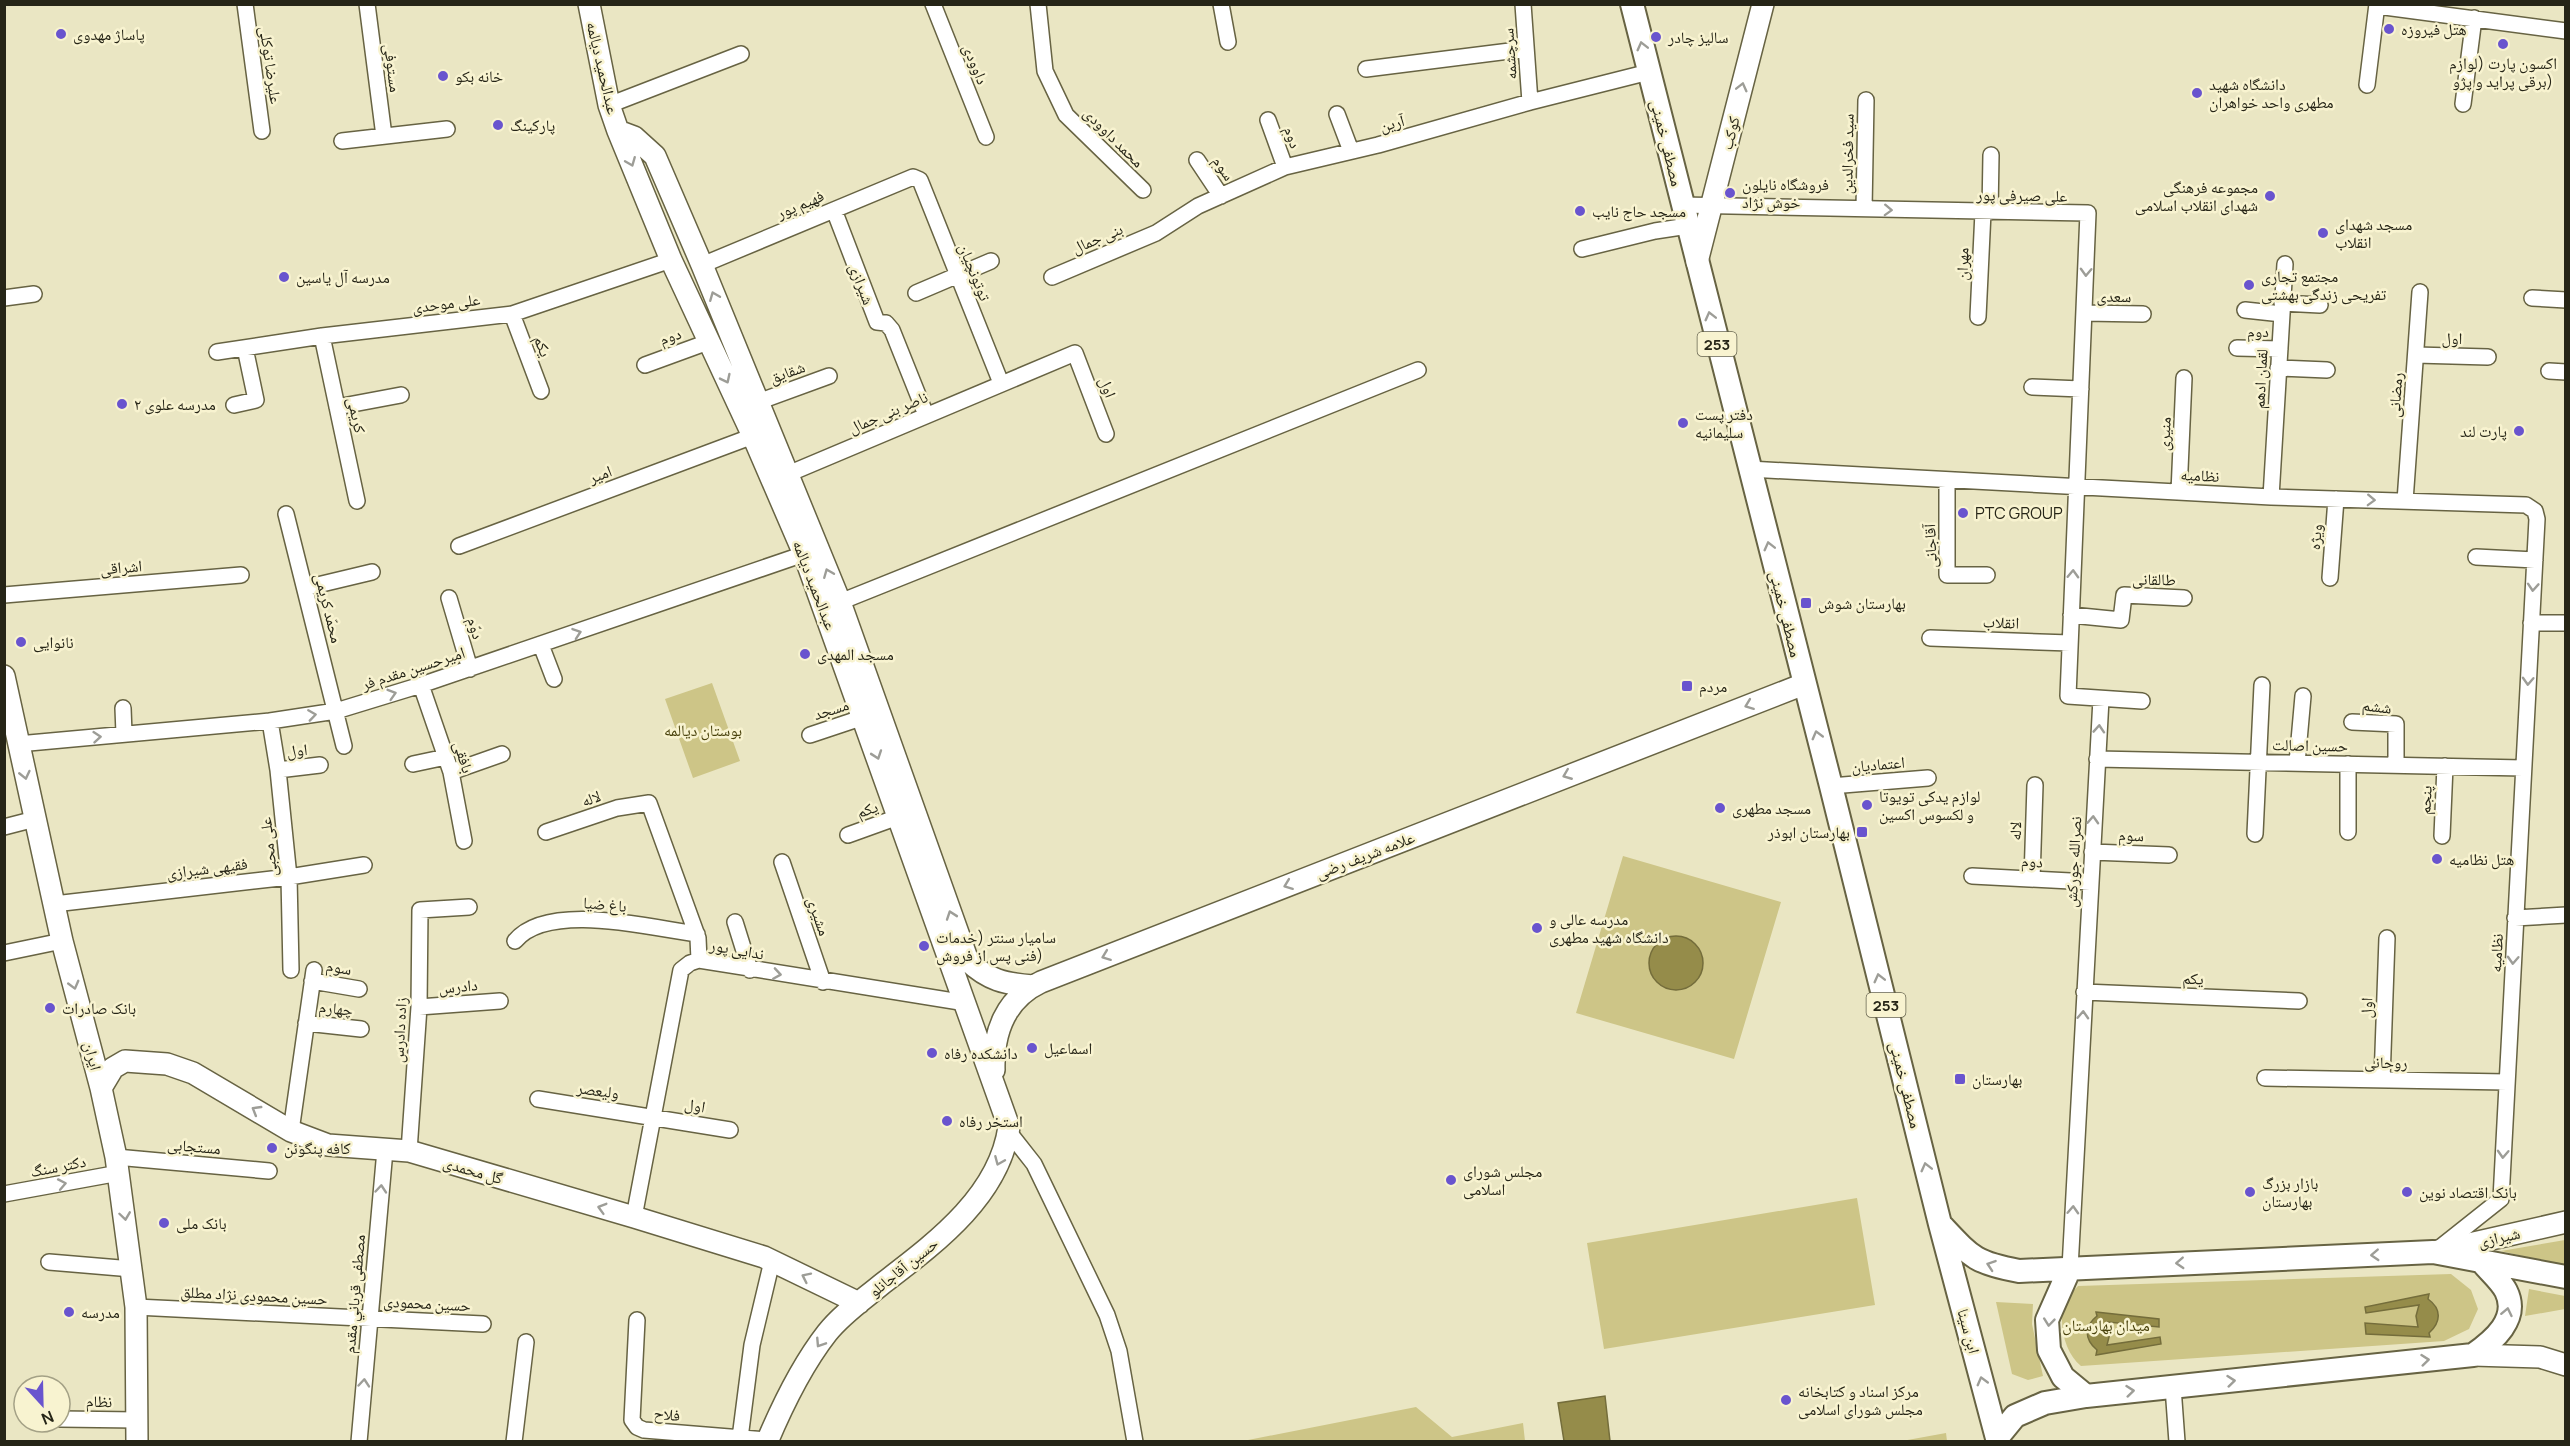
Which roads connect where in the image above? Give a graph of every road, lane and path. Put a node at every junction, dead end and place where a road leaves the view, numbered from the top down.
1 (245, 4) edge
2 (367, 4) edge
3 (589, 4) edge
4 (933, 4) edge
5 (1038, 4) edge
6 (1221, 4) edge
7 (1523, 4) edge
8 (1632, 4) edge
9 (1763, 4) edge
10 (2377, 5) edge
11 (2474, 18) junction
12 (2565, 31) edge
13 (1228, 42) dead end
14 (1526, 50) junction
15 (741, 54) dead end
16 (1366, 69) dead end
17 (1649, 72) junction
18 (2367, 85) dead end
19 (1866, 100) dead end
20 (1530, 102) junction
21 (2463, 104) dead end
22 (609, 105) junction
23 (1337, 114) dead end
24 (1268, 120) dead end
25 (447, 129) dead end
26 (262, 131) dead end
27 (618, 131) junction
28 (384, 136) junction
29 (986, 137) dead end
30 (342, 141) dead end
31 (1351, 151) junction
32 (1991, 155) dead end
33 (1197, 160) dead end
34 (1285, 167) junction
35 (913, 177) joint
36 (1143, 190) dead end
37 (1221, 196) junction
38 (1712, 205) junction
39 (1864, 209) junction
40 (834, 210) junction
41 (1986, 212) junction
42 (1685, 215) junction
43 (1156, 233) joint
44 (1582, 249) dead end
45 (671, 260) junction
46 (991, 261) dead end
47 (1697, 262) junction
48 (2285, 264) dead end
49 (702, 265) junction
50 (956, 275) junction
51 (1052, 277) dead end
52 (2420, 292) dead end
53 (916, 293) dead end
54 (34, 294) dead end
55 (4, 298) edge
56 (2532, 298) dead end
57 (2565, 300) edge
58 (2320, 305) dead end
59 (2282, 309) junction
60 (2245, 310) dead end
61 (512, 314) junction
62 (2084, 314) junction
63 (2143, 314) dead end
64 (1978, 316) dead end
65 (322, 336) junction
66 (708, 342) junction
67 (245, 348) junction
68 (2237, 348) dead end
69 (2280, 349) junction
70 (218, 352) dead end
71 (1075, 353) joint
72 (2416, 356) junction
73 (2488, 357) dead end
74 (645, 365) dead end
75 (2278, 368) junction
76 (1419, 370) dead end
77 (2327, 370) dead end
78 (2549, 371) dead end
79 (2565, 372) edge
80 (829, 376) dead end
81 (2184, 378) dead end
82 (1001, 383) junction
83 (2032, 387) dead end
84 (2081, 389) junction
85 (541, 391) dead end
86 (400, 395) dead end
87 (758, 402) junction
88 (234, 405) dead end
89 (337, 407) junction
90 (926, 415) junction
91 (1107, 434) dead end
92 (753, 436) junction
93 (1749, 469) junction
94 (788, 474) junction
95 (1947, 480) junction
96 (2077, 487) junction
97 (2179, 492) junction
98 (2271, 497) junction
99 (2336, 499) junction
100 (357, 501) dead end
101 (2405, 501) junction
102 (286, 514) dead end
103 (459, 546) dead end
104 (804, 555) junction
105 (2476, 557) dead end
106 (2535, 560) junction
107 (372, 572) dead end
108 (241, 575) dead end
109 (1987, 575) dead end
110 (2330, 578) dead end
111 (305, 588) junction
112 (4, 596) edge
113 (448, 598) dead end
114 (2184, 598) dead end
115 (840, 602) junction
116 (2071, 615) junction
117 (2565, 622) edge
118 (2531, 623) junction
119 (1930, 638) dead end
120 (2070, 643) junction
121 (542, 645) junction
122 (470, 669) junction
123 (4, 676) edge
124 (554, 679) dead end
125 (1804, 684) junction
126 (421, 685) junction
127 (2262, 685) dead end
128 (2303, 696) dead end
129 (2101, 699) junction
130 (2142, 701) dead end
131 (123, 708) dead end
132 (336, 711) junction
133 (864, 717) junction
134 (270, 721) junction
135 (2352, 722) dead end
136 (124, 735) junction
137 (810, 735) dead end
138 (13, 740) edge
139 (344, 746) dead end
140 (502, 754) dead end
141 (446, 757) junction
142 (2097, 759) junction
143 (2258, 762) junction
144 (2297, 763) junction
145 (413, 764) dead end
146 (2348, 764) junction
147 (320, 765) dead end
148 (2396, 765) junction
149 (2445, 766) junction
150 (2523, 768) junction
151 (278, 770) junction
152 (451, 772) junction
153 (1928, 778) dead end
154 (2035, 784) dead end
155 (1831, 786) junction
156 (898, 817) junction
157 (35, 819) junction
158 (4, 827) edge
159 (546, 832) dead end
160 (2348, 832) dead end
161 (2255, 834) dead end
162 (848, 835) dead end
163 (2442, 836) dead end
164 (464, 841) dead end
165 (2092, 852) junction
166 (2169, 855) dead end
167 (782, 862) dead end
168 (364, 865) dead end
169 (1972, 876) dead end
170 (289, 877) junction
171 (2032, 879) junction
172 (2090, 882) junction
173 (54, 904) junction
174 (469, 907) dead end
175 (2565, 915) edge
176 (2516, 918) junction
177 (735, 922) dead end
178 (697, 934) junction
179 (2387, 938) dead end
180 (62, 941) junction
181 (515, 941) dead end
182 (4, 953) edge
183 (699, 960) junction
184 (291, 970) dead end
185 (750, 970) junction
186 (984, 975) junction
187 (823, 982) junction
188 (1033, 986) junction
189 (359, 989) dead end
190 (2084, 992) junction
191 (500, 1001) dead end
192 (2299, 1001) dead end
193 (966, 1003) junction
194 (419, 1008) junction
195 (306, 1023) junction
196 (361, 1029) dead end
197 (2265, 1078) dead end
198 (2382, 1080) junction
199 (2507, 1082) junction
200 (994, 1085) junction
201 (101, 1088) junction
202 (538, 1099) dead end
203 (653, 1116) junction
204 (730, 1130) dead end
205 (291, 1131) junction
206 (1008, 1131) junction
207 (385, 1150) junction
208 (409, 1151) junction
209 (117, 1165) junction
210 (269, 1171) dead end
211 (4, 1194) edge
212 (634, 1217) junction
213 (2565, 1222) edge
214 (1940, 1224) junction
215 (2433, 1252) junction
216 (772, 1261) junction
217 (50, 1262) dead end
218 (2482, 1262) junction
219 (2070, 1268) junction
220 (132, 1269) junction
221 (2565, 1276) edge
222 (859, 1303) junction
223 (135, 1307) junction
224 (370, 1319) junction
225 (637, 1320) dead end
226 (483, 1324) dead end
227 (526, 1342) dead end
228 (2473, 1355) junction
229 (2565, 1365) edge
230 (2173, 1387) junction
231 (2086, 1396) junction
232 (72, 1419) edge
233 (137, 1420) junction
234 (740, 1438) junction
235 (1998, 1440) edge
236 (768, 1441) edge
237 (137, 1442) edge
238 (359, 1442) edge
239 (514, 1442) edge
240 (1136, 1442) edge
241 (2177, 1442) edge

1 - 26 street, علیرضا توکلی
2 - 28 street, مستوفی
3 - 22 main road, عبدالحمید دیالمه
4 - 29 street, داوودی
5 - 36 street, محمد داوودی
6 - 13 street
7 - 14 street, سرچشمه
17 -> 8 main road, مصطفی خمینی / 253
38 -> 9 main road, کوکب
10 - 11 street
10 - 18 street
11 - 12 street
11 - 21 street
14 - 16 street
14 - 20 street, سرچشمه
15 - 22 street
17 - 20 street, آرین
17 - 42 main road, مصطفی خمینی / 253
19 - 39 street, سید فخرالدین
20 - 31 street, آرین
22 - 27 main road, عبدالحمید دیالمه
23 - 31 street
24 - 34 street, دوم
25 - 28 street
27 -> 45 main road, عبدالحمید دیالمه
27 - 49 main road, عبدالحمید دیالمه
28 - 30 street
31 - 34 street, آرین
32 - 41 street, مهران
33 - 37 street, سوم
34 - 37 street, آرین
35 - 40 street, فهیم پور
35 - 50 street, توتونچیان
37 - 43 street, آرین
38 - 39 street, علی صیرفی پور
38 - 42 street, علی صیرفی پور
38 - 47 main road, کوکب
39 -> 41 street, علی صیرفی پور
40 - 49 street, فهیم پور
40 - 90 street, شیرازی
41 -> 62 street, علی صیرفی پور
41 - 64 street, مهران
42 - 44 street, علی صیرفی پور
42 - 47 main road, مصطفی خمینی / 253
43 - 51 street, بنی جمال
45 - 61 street, علی موحدی
45 - 66 main road, عبدالحمید دیالمه
46 - 50 street
93 -> 47 main road, مصطفی خمینی / 253
48 - 59 street, لقمان ادهم
87 -> 49 main road, عبدالحمید دیالمه
50 - 53 street
50 - 82 street, توتونچیان
52 - 72 street, رمضانی
54 - 55 street
56 - 57 street
58 - 59 street
59 - 60 street
59 - 69 street, لقمان ادهم
61 - 65 street, علی موحدی
61 - 85 street, یکم
62 - 63 street, سعدی
62 - 84 street, علی صیرفی پور
65 - 67 street, علی موحدی
65 - 89 street, کریمی
66 - 74 street, دوم
66 -> 92 main road, عبدالحمید دیالمه
67 - 70 street, علی موحدی
67 - 88 street
68 - 69 street, دوم
69 - 75 street, لقمان ادهم
71 - 82 street, ناصر بنی جمال
71 - 91 street, اول
72 - 73 street, اول
72 - 101 street, رمضانی
75 - 77 street
75 - 98 street, لقمان ادهم
76 - 115 street
78 - 79 street
80 - 87 street, شقایق
81 - 97 street, منیری
82 - 90 street, ناصر بنی جمال
83 - 84 street
84 - 96 street, علی صیرفی پور
86 - 89 street
87 - 94 main road, عبدالحمید دیالمه
89 - 100 street, کریمی
90 - 94 street, ناصر بنی جمال
92 - 103 street, امیر
92 - 104 main road, عبدالحمید دیالمه
93 - 95 street, نظامیه
125 -> 93 main road, مصطفی خمینی / 253
115 -> 94 main road, عبدالحمید دیالمه
95 - 96 street, نظامیه
95 - 109 street, آقاجانی
96 - 97 street, نظامیه
116 -> 96 street
97 - 98 street, نظامیه
98 - 99 street, نظامیه
99 -> 101 street, نظامیه
99 - 110 street, ویژه
101 - 106 street, نظامیه
102 - 111 street, محمّد کریمی
121 -> 104 street, امیرحسین مقدم فر
104 - 133 main road, عبدالحمید دیالمه
105 - 106 street
106 -> 118 street, نظامیه
107 - 111 street
108 - 112 street, اشراقی
111 - 132 street, محمّد کریمی
113 - 122 street, دوّم
114 - 116 street, طالقانی
186 -> 115 main road, عبدالحمید دیالمه
116 - 120 street
117 - 118 street
118 -> 150 street, نظامیه
119 - 120 street, انقلاب
120 - 129 street
121 - 122 street, امیرحسین مقدم فر
121 - 124 street
122 - 126 street, امیرحسین مقدم فر
123 - 138 main road, ایران
155 -> 125 main road, مصطفی خمینی / 253
125 -> 188 main road, علامه شریف رضی
132 -> 126 street, امیرحسین مقدم فر
126 - 141 street, بافقی
127 - 143 street
128 - 144 street
129 - 130 street
142 -> 129 street, نصرالله جورکش
131 - 136 street
134 -> 132 street, امیرحسین مقدم فر
132 - 139 street
133 - 137 street, مسجد
133 -> 156 main road, عبدالحمید دیالمه
134 - 136 street, امیرحسین مقدم فر
134 - 151 street, علی محبی
135 - 148 street, ششم
138 -> 136 street, امیرحسین مقدم فر
138 -> 157 main road, ایران
140 - 152 street
141 - 145 street
141 - 152 street, بافقی
142 - 143 street, حسین اصالت
165 -> 142 street, نصرالله جورکش
143 - 144 street, حسین اصالت
143 - 161 street
144 - 146 street, حسین اصالت
146 - 148 street, حسین اصالت
146 - 160 street
147 - 151 street, اول
148 - 149 street, حسین اصالت
149 - 150 street, حسین اصالت
149 - 163 street, پنجم
150 - 176 street, نظامیه
151 - 170 street, علی محبی
152 - 164 street, بافقی
153 - 155 street, اعتمادیان
154 - 171 street, لاله
214 -> 155 main road, مصطفی خمینی / 253
156 - 162 street, یکم
156 - 193 main road, عبدالحمید دیالمه
157 - 158 street
157 - 173 main road, ایران
159 - 178 street, لاله
165 - 166 street, سوم
165 - 172 street, نصرالله جورکش
167 - 187 street, مشیری
168 - 170 street, فقیهی شیرازی
169 - 171 street, دوم
170 - 173 street, فقیهی شیرازی
170 - 184 street, علی محبی
171 - 172 street, دوم
172 - 190 street, نصرالله جورکش
173 - 180 main road, ایران
174 - 194 street, زاده دادرس
175 - 176 street
176 -> 199 street, نظامیه
177 - 185 street
178 - 181 street, باغ ضیا
178 - 183 street
179 - 198 street, اول
180 - 182 street
180 -> 201 main road, ایران
183 - 185 street, ندایی پور
183 - 203 street, ندایی پور
185 -> 187 street, ندایی پور
186 - 188 main road, عبدالحمید دیالمه
186 - 193 main road
187 - 193 street, ندایی پور
188 - 200 main road, علامه شریف رضی
189 - 195 street, سوم
190 - 192 street, یکم
219 -> 190 street, نصرالله جورکش
191 - 194 street, دادرس
193 - 200 main road, عبدالحمید دیالمه
194 - 208 street, زاده دادرس
195 - 196 street, چهارم
195 - 205 street
197 - 198 street, روحانی
198 - 199 street, روحانی
199 -> 215 street, نظامیه
200 - 206 main road
205 -> 201 main road, گل محمدی
201 - 209 main road, ایران
202 - 203 street, ولیعصر
203 - 204 street, اول
203 - 212 street, ندایی پور
205 - 207 main road, گل محمدی
206 -> 222 main road, حسین آقاجانلو
206 - 240 street
207 - 208 main road, گل محمدی
224 -> 207 street, مصطفی قرباني مقدم
212 -> 208 main road, گل محمدی
209 - 210 street, مستجابی
211 -> 209 street, دکتر سنگ
209 -> 220 main road, ایران
212 - 216 main road, گل محمدی
213 - 215 main road, شیرازی
219 -> 214 main road
235 -> 214 main road, ابن سینا
215 - 218 main road
215 -> 219 main road
222 -> 216 main road, گل محمدی
216 - 234 street
217 - 220 street
218 - 221 main road
228 -> 218 main road
219 -> 231 main road
220 - 223 main road, ایران
222 -> 236 main road, حسین آقاجانلو
223 - 224 street, حسین محمودی نژاد مطلق
223 - 233 main road, ایران
224 - 226 street, حسین محمودی
238 -> 224 street, مصطفی قرباني مقدم
225 - 234 street, فلاح
227 - 239 street
228 - 229 main road
230 -> 228 main road
231 -> 230 main road
230 - 241 street
231 - 235 main road
232 - 233 street, نظام
233 - 237 main road, ایران
234 - 236 street, فلاح

